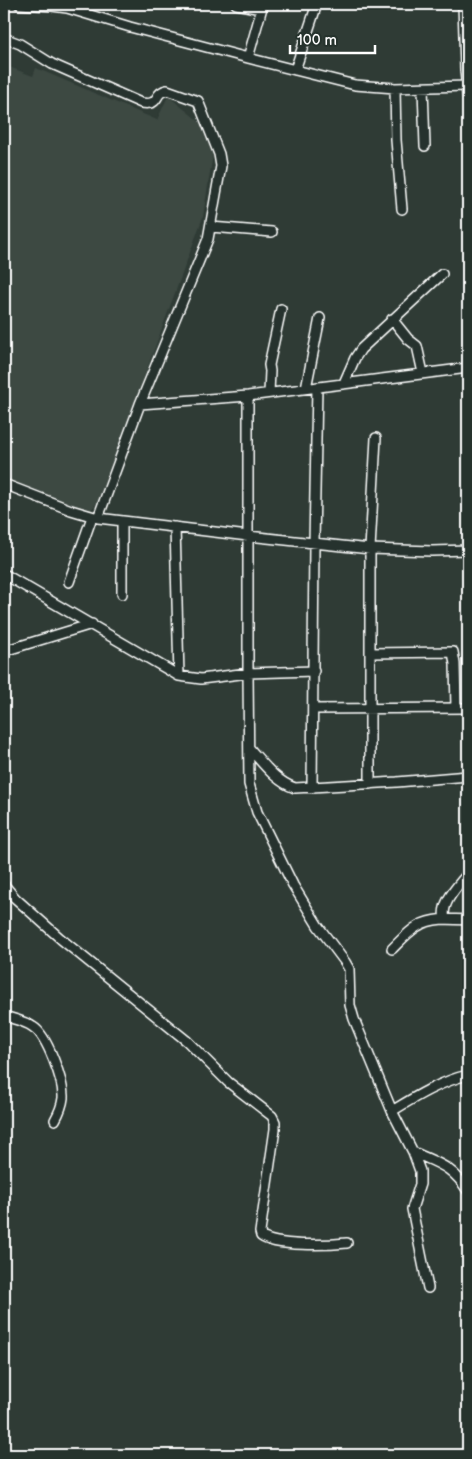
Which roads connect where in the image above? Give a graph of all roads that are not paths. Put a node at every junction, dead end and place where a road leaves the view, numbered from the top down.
1 (19, 4) edge
2 (236, 4) edge
3 (317, 4) edge
4 (463, 4) edge
5 (68, 6) edge
6 (262, 6) edge
7 (4, 38) edge
8 (248, 58) junction
9 (295, 70) junction
10 (467, 70) edge
11 (467, 86) junction
12 (395, 88) junction
13 (423, 88) junction
14 (468, 100) edge
15 (425, 146) dead end
16 (402, 209) dead end
17 (210, 227) junction
18 (272, 232) dead end
19 (442, 274) dead end
20 (281, 309) dead end
21 (320, 318) dead end
22 (392, 320) junction
23 (468, 368) edge
24 (424, 373) junction
25 (344, 383) junction
26 (317, 387) junction
27 (306, 388) junction
28 (269, 393) junction
29 (248, 396) junction
30 (140, 404) junction
31 (376, 438) dead end
32 (4, 484) edge
33 (95, 517) junction
34 (122, 521) junction
35 (175, 527) junction
36 (248, 536) junction
37 (314, 543) junction
38 (370, 549) junction
39 (468, 550) edge
40 (4, 574) edge
41 (69, 582) dead end
42 (122, 594) dead end
43 (92, 624) junction
44 (4, 651) edge
45 (370, 653) junction
46 (314, 671) junction
47 (248, 673) junction
48 (179, 676) junction
49 (370, 708) junction
50 (456, 708) junction
51 (468, 708) edge
52 (313, 709) junction
53 (248, 748) junction
54 (468, 776) edge
55 (370, 784) junction
56 (312, 788) junction
57 (468, 872) edge
58 (4, 885) edge
59 (445, 919) junction
60 (468, 920) edge
61 (392, 949) dead end
62 (4, 1016) edge
63 (468, 1075) edge
64 (392, 1111) junction
65 (54, 1120) dead end
66 (413, 1152) junction
67 (468, 1191) edge
68 (346, 1243) dead end
69 (428, 1288) dead end

1 - 5 street
2 - 6 street
3 - 9 street
4 - 10 street
5 - 8 street
6 - 8 street
7 - 17 street
8 - 9 street
9 - 12 street
10 - 11 street
11 - 13 street
11 - 14 street
12 - 13 street
12 - 16 street
13 - 15 street
17 - 18 street
17 - 30 street
19 - 22 street
20 - 28 street
21 - 27 street
22 - 24 street
22 - 25 street
23 - 24 street
24 - 25 street
25 - 26 street
26 - 27 street
26 - 37 street
27 - 28 street
28 - 29 street
29 - 30 street
29 - 36 street
30 - 33 street
31 - 38 street
32 - 33 street
33 - 34 street
33 - 41 street
34 - 35 street
34 - 42 street
35 - 36 street
35 - 48 street
36 - 37 street
36 - 47 street
37 - 38 street
37 - 46 street
38 - 39 street
38 - 45 street
40 - 43 street
43 - 44 street
43 - 48 street
45 - 49 street
45 - 50 street
46 - 47 street
46 - 52 street
47 - 48 street
47 - 53 street
49 - 50 street
49 - 52 street
49 - 55 street
50 - 51 street
52 - 56 street
53 - 56 street
53 - 64 street
54 - 55 street
55 - 56 street
57 - 59 street
58 - 68 street
59 - 60 street
59 - 61 street
62 - 65 street
63 - 64 street
64 - 66 street
66 - 67 street
66 - 69 street

